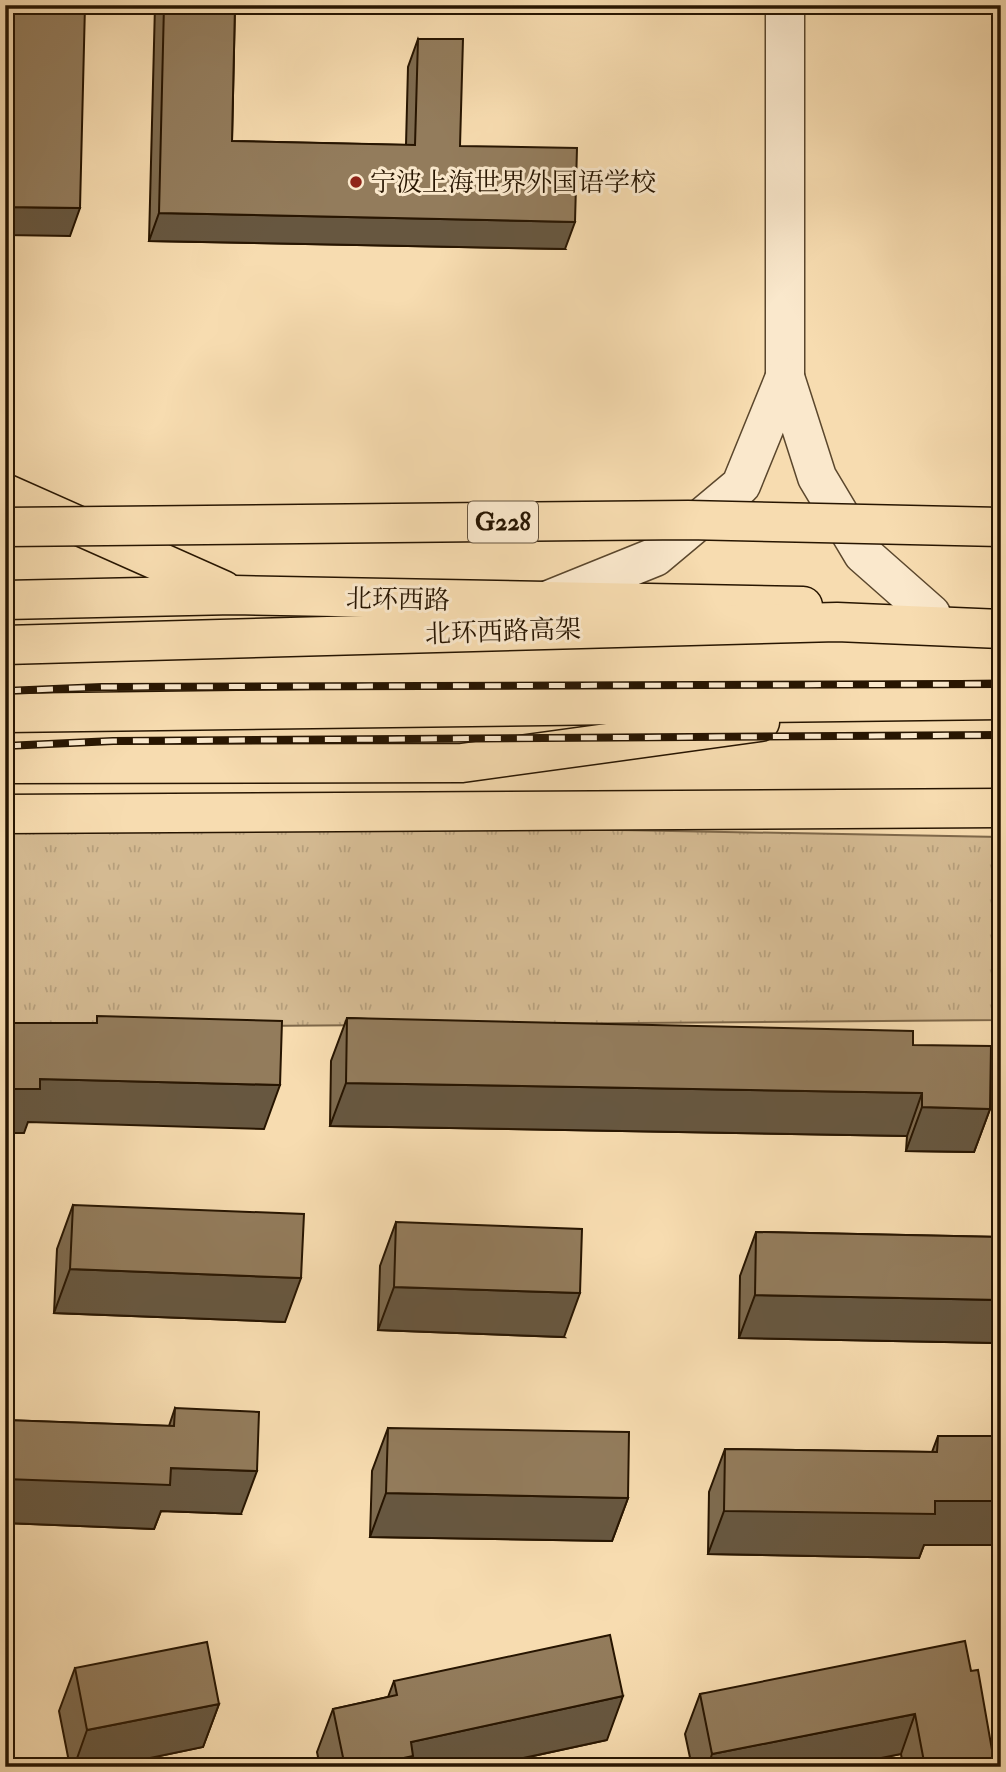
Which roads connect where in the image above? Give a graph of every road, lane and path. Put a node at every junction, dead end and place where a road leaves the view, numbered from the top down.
1 (785, 5) edge
2 (786, 377) junction
3 (5, 493) edge
4 (5, 527) edge
5 (1001, 527) edge
6 (234, 596) junction
7 (5, 600) edge
8 (546, 601) junction
9 (931, 614) junction
10 (1001, 620) edge
11 (1001, 629) edge
12 (5, 645) edge
13 (923, 700) junction
14 (1001, 700) edge
15 (5, 713) edge
16 (5, 764) edge
17 (1001, 808) edge
18 (5, 814) edge

1 - 2 street
2 - 8 street
2 - 9 street
3 - 6 main road
4 - 5 main road, G228, bridge
6 - 7 main road, 北环西路
6 - 8 main road, 北环西路
8 - 9 main road, 北环西路
9 - 10 main road, 北环西路
11 - 12 main road, 北环西路高架
13 - 14 main road
13 - 15 main road
13 - 16 main road
17 - 18 main road

